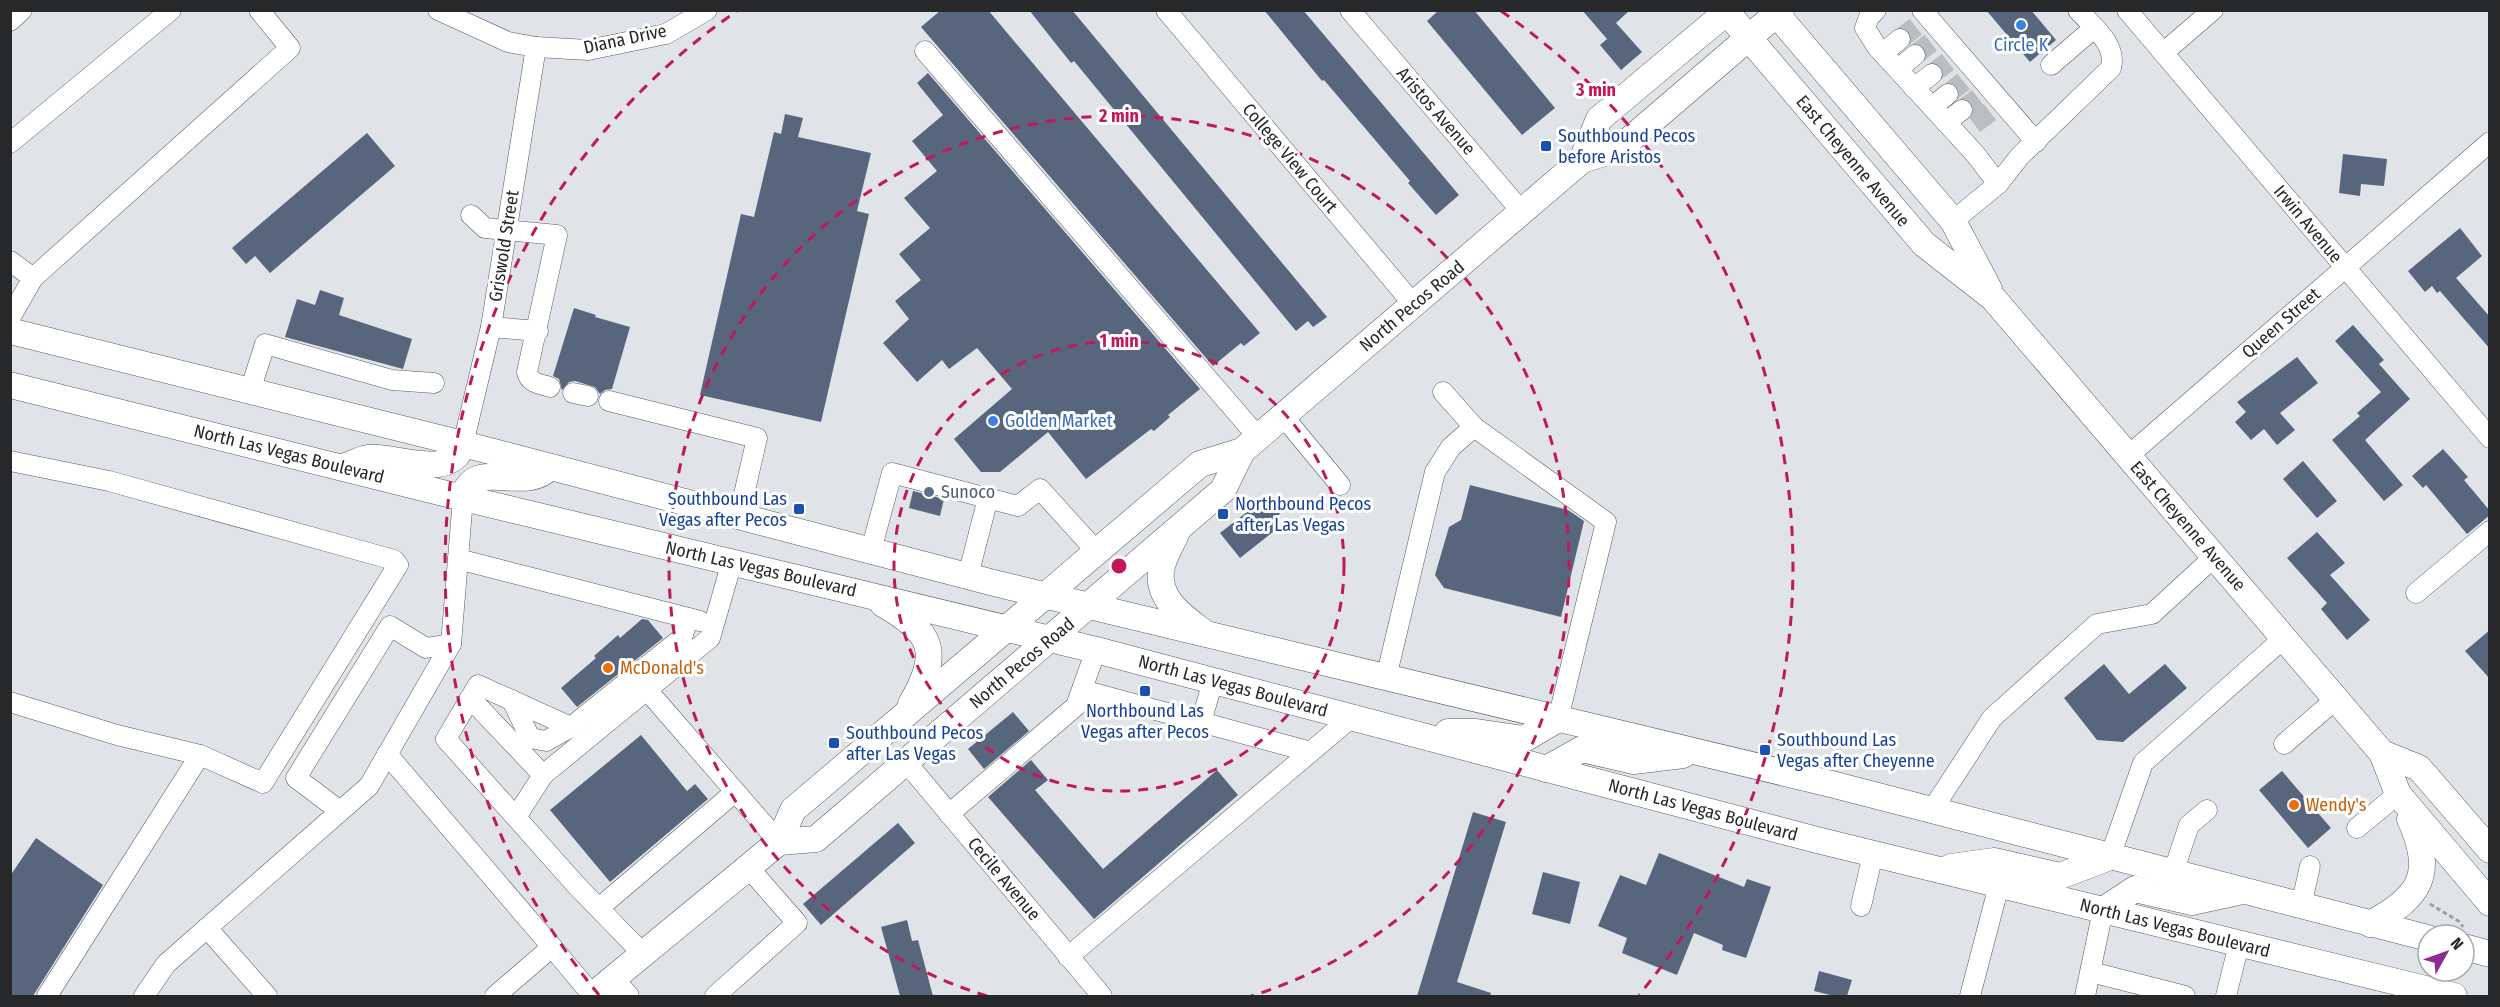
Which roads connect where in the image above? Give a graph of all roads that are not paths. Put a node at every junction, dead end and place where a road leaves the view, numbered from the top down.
1 (22, 10) edge
2 (171, 10) edge
3 (259, 10) edge
4 (438, 10) edge
5 (707, 10) edge
6 (1166, 10) edge
7 (1350, 10) edge
8 (1876, 10) edge
9 (2078, 10) edge
10 (2127, 10) edge
11 (2213, 10) edge
12 (1727, 11) edge
13 (1777, 12) edge
14 (1922, 17) edge
15 (10, 21) edge
16 (2094, 28) junction
17 (1749, 39) junction
18 (1900, 39) tunnel mouth
19 (536, 47) junction
20 (925, 51) dead end
21 (1883, 53) junction
22 (2163, 53) junction
23 (1915, 55) tunnel mouth
24 (2050, 65) dead end
25 (1898, 69) junction
26 (1932, 74) tunnel mouth
27 (1914, 88) junction
28 (1948, 94) tunnel mouth
29 (1932, 107) junction
30 (1975, 112) junction
31 (2036, 142) junction
32 (2490, 142) edge
33 (10, 143) edge
34 (1582, 160) junction
35 (1998, 184) junction
36 (1522, 212) junction
37 (471, 215) dead end
38 (1953, 221) junction
39 (506, 231) junction
40 (10, 261) edge
41 (2345, 267) junction
42 (33, 278) junction
43 (1994, 298) junction
44 (1413, 304) junction
45 (10, 318) edge
46 (491, 327) junction
47 (10, 331) edge
48 (538, 331) junction
49 (434, 382) dead end
50 (10, 385) edge
51 (550, 387) dead end
52 (250, 391) junction
53 (1443, 392) dead end
54 (609, 401) dead end
55 (1283, 416) junction
56 (1474, 427) junction
57 (2490, 438) edge
58 (463, 444) junction
59 (1250, 444) junction
60 (2128, 456) junction
61 (10, 461) edge
62 (550, 467) junction
63 (343, 468) junction
64 (1340, 485) dead end
65 (463, 498) junction
66 (988, 498) junction
67 (739, 516) junction
68 (1177, 530) junction
69 (2490, 531) edge
70 (871, 550) junction
71 (1097, 552) junction
72 (2214, 557) junction
73 (458, 559) junction
74 (732, 562) junction
75 (968, 576) junction
76 (2416, 593) dead end
77 (867, 594) junction
78 (1045, 596) junction
79 (1088, 606) junction
80 (688, 618) junction
81 (714, 624) junction
82 (1006, 628) junction
83 (1210, 636) junction
84 (2284, 638) junction
85 (1050, 639) junction
86 (451, 644) junction
87 (1096, 650) junction
88 (1386, 678) junction
89 (1213, 681) junction
90 (646, 690) junction
91 (1082, 690) junction
92 (474, 691) junction
93 (2336, 699) junction
94 (512, 700) junction
95 (10, 702) edge
96 (904, 715) junction
97 (1352, 717) junction
98 (1558, 719) junction
99 (1201, 722) junction
100 (571, 727) junction
101 (1409, 732) junction
102 (2284, 744) dead end
103 (1311, 752) junction
104 (1701, 753) junction
105 (2382, 753) junction
106 (387, 754) junction
107 (200, 755) junction
108 (906, 762) junction
109 (1546, 769) junction
110 (543, 775) junction
111 (735, 792) junction
112 (2398, 794) junction
113 (1932, 810) junction
114 (2207, 810) dead end
115 (340, 811) junction
116 (949, 814) junction
117 (516, 817) junction
118 (2357, 828) dead end
119 (779, 842) junction
120 (2490, 850) edge
121 (1873, 854) junction
122 (2110, 857) junction
123 (2310, 866) dead end
124 (748, 867) junction
125 (1936, 869) junction
126 (2173, 873) junction
127 (1999, 885) junction
128 (2242, 891) junction
129 (2490, 903) edge
130 (1861, 906) dead end
131 (2301, 906) junction
132 (599, 908) junction
133 (2103, 910) junction
134 (2370, 924) junction
135 (207, 928) junction
136 (2416, 935) edge
137 (2239, 944) junction
138 (552, 947) junction
139 (2476, 947) edge
140 (643, 954) junction
141 (2490, 954) edge
142 (1068, 957) junction
143 (2091, 972) junction
144 (621, 987) edge
145 (47, 996) edge
146 (144, 996) edge
147 (267, 996) edge
148 (495, 996) edge
149 (592, 996) edge
150 (715, 996) edge
151 (1102, 996) edge
152 (1971, 996) edge
153 (2085, 996) edge
154 (2185, 996) edge
155 (2226, 996) edge
156 (2454, 996) edge

1 - 15 street
2 - 33 street
3 - 42 street
4 - 19 street, Diana Drive
5 - 19 street, Diana Drive
6 - 44 street, College View Court
7 - 36 street, Aristos Avenue
8 - 21 street
9 - 16 street
10 - 22 street, Irwin Avenue
11 - 22 street
12 - 17 main road, East Cheyenne Avenue
12 - 34 main road, North Pecos Road
13 - 17 main road, North Pecos Road
13 - 38 main road, East Cheyenne Avenue
14 - 30 street
16 - 24 street
16 - 31 street
17 - 34 main road, North Pecos Road
17 - 43 main road, East Cheyenne Avenue
18 - 21 street
19 - 39 street, Griswold Street
20 - 59 street
21 - 25 street
22 - 41 street, Irwin Avenue
23 - 25 street
25 - 27 street
26 - 27 street
27 - 29 street
28 - 29 street
29 - 30 street
30 - 31 street
30 - 35 street
31 - 35 street
32 - 41 street, Queen Street
34 - 36 main road, North Pecos Road
35 - 38 street
36 - 44 main road, North Pecos Road
37 - 39 street
38 - 43 main road, East Cheyenne Avenue
39 - 46 street, Griswold Street
39 - 48 street
40 - 42 street
41 - 57 street, Irwin Avenue
41 - 60 street, Queen Street
42 - 45 street
43 - 60 main road, East Cheyenne Avenue
44 - 55 main road, North Pecos Road
46 - 48 street
46 - 58 street, Griswold Street
47 - 52 main road
48 - 51 street
49 - 52 street
50 - 63 main road, North Las Vegas Boulevard
52 - 58 main road
53 - 56 street
54 - 67 street
55 - 59 main road, North Pecos Road
55 - 64 street
56 - 88 street
56 - 98 street
58 - 62 main road
58 - 63 main road
59 - 68 main road, North Pecos Road
59 - 71 main road, North Pecos Road
60 - 72 main road, East Cheyenne Avenue
61 - 107 street
62 - 65 main road
62 - 67 main road
63 - 65 main road, North Las Vegas Boulevard
65 - 73 street
65 - 74 main road, North Las Vegas Boulevard
66 - 70 street
66 - 71 street
66 - 75 street
67 - 70 main road
68 - 79 main road, North Pecos Road
68 - 83 main road
69 - 76 street
70 - 75 main road
71 - 78 main road, North Pecos Road
72 - 84 main road, East Cheyenne Avenue
72 - 113 street
73 - 80 street
73 - 86 street
74 - 77 main road, North Las Vegas Boulevard
74 - 81 street
75 - 78 main road
77 - 82 main road, North Las Vegas Boulevard
77 - 96 main road
78 - 79 main road
78 - 82 main road, North Pecos Road
79 - 83 main road
79 - 85 main road, North Pecos Road
80 - 81 street
80 - 100 street
81 - 90 street
82 - 85 main road, North Las Vegas Boulevard
82 - 96 main road, North Pecos Road
83 - 88 main road
84 - 93 main road, East Cheyenne Avenue
84 - 122 street
85 - 87 main road, North Las Vegas Boulevard
85 - 108 main road, North Pecos Road
86 - 106 street
86 - 115 street
87 - 89 main road, North Las Vegas Boulevard
87 - 91 street
88 - 98 main road
89 - 97 main road, North Las Vegas Boulevard
89 - 99 street
90 - 110 street
90 - 111 street
91 - 99 street
91 - 116 street
92 - 94 street
92 - 110 street
92 - 117 street
93 - 102 street
93 - 105 main road, East Cheyenne Avenue
94 - 100 street
94 - 100 street
95 - 107 street
96 - 119 main road, North Pecos Road
97 - 101 main road, North Las Vegas Boulevard
97 - 103 street
98 - 101 main road
98 - 104 main road
99 - 103 street
101 - 109 main road, North Las Vegas Boulevard
103 - 142 street
104 - 109 main road
104 - 113 main road
105 - 112 main road, East Cheyenne Avenue
105 - 120 main road, East Cheyenne Avenue
106 - 115 street
106 - 138 street
107 - 145 street
108 - 116 street, Cecile Avenue
108 - 119 main road, North Pecos Road
109 - 121 main road, North Las Vegas Boulevard
110 - 117 street
111 - 119 street
111 - 132 street
112 - 118 street
112 - 129 main road, East Cheyenne Avenue
112 - 134 main road
113 - 122 main road
114 - 126 street
115 - 135 street
116 - 142 street, Cecile Avenue
117 - 132 street
119 - 124 main road, North Pecos Road
121 - 125 main road, North Las Vegas Boulevard
121 - 130 street
122 - 125 main road
122 - 126 main road
123 - 131 street
124 - 140 main road, North Pecos Road
124 - 150 street
125 - 127 main road, North Las Vegas Boulevard
126 - 128 main road
127 - 133 main road, North Las Vegas Boulevard
127 - 152 street
128 - 131 main road
128 - 133 main road
131 - 134 main road
132 - 140 street
133 - 137 main road, North Las Vegas Boulevard
133 - 143 street
134 - 136 main road
135 - 146 street
135 - 147 street
137 - 155 street
137 - 156 main road, North Las Vegas Boulevard
138 - 148 street
138 - 149 street
139 - 141 main road
140 - 144 main road, North Pecos Road
142 - 151 street, Cecile Avenue
143 - 153 street
143 - 154 street
144 - 149 main road, North Pecos Road

